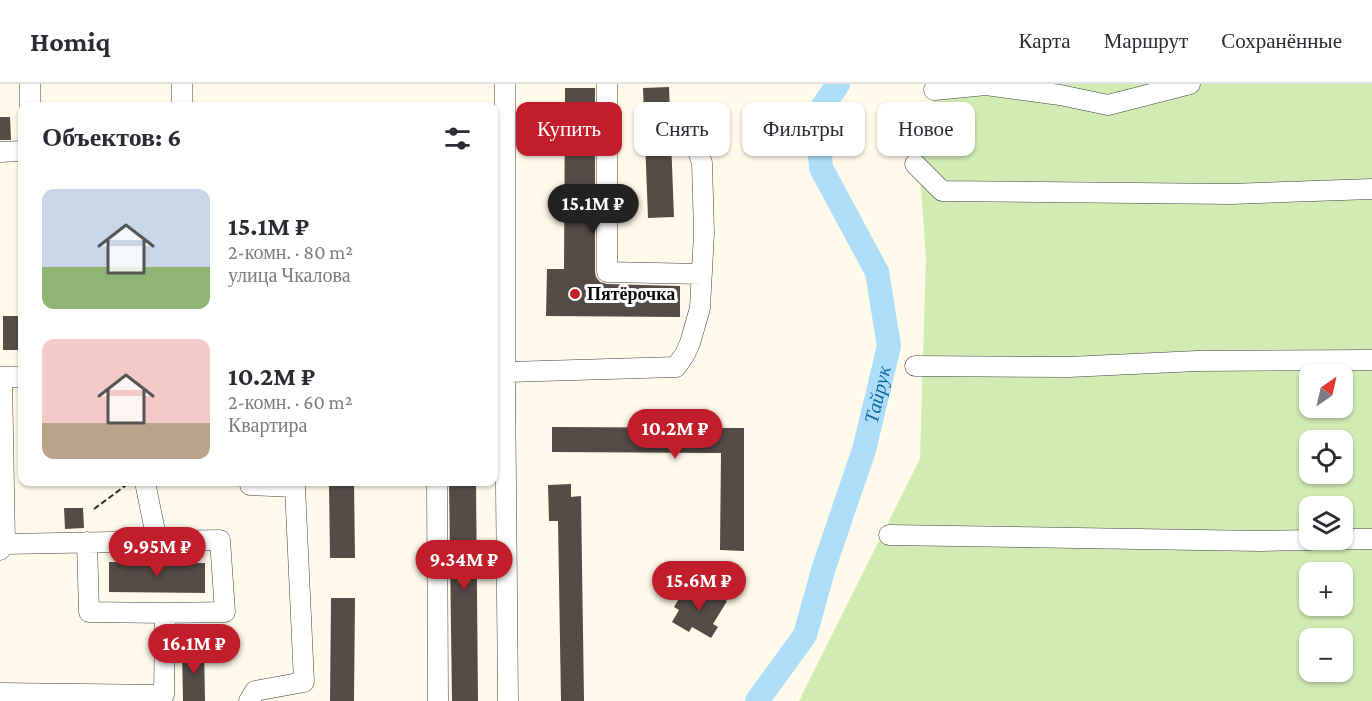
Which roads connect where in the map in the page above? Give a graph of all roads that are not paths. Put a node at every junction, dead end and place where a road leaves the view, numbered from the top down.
1 (30, 84) edge
2 (182, 84) edge
3 (505, 84) edge
4 (607, 84) edge
5 (1190, 84) edge
6 (934, 90) dead end
7 (30, 102) edge
8 (182, 102) edge
9 (18, 151) edge
10 (0, 152) edge
11 (700, 156) edge
12 (915, 164) dead end
13 (1372, 189) edge
14 (702, 274) junction
15 (1372, 360) edge
16 (915, 366) dead end
17 (501, 376) edge
18 (1, 377) edge
19 (18, 377) edge
20 (500, 453) edge
21 (146, 486) edge
22 (272, 486) edge
23 (437, 486) edge
24 (889, 535) dead end
25 (1353, 539) edge
26 (1372, 539) edge
27 (1299, 540) edge
28 (157, 541) junction
29 (87, 542) junction
30 (3, 547) edge
31 (165, 613) junction
32 (0, 693) edge
33 (249, 701) edge
34 (438, 701) edge
35 (508, 701) edge

1 - 7 street
2 - 8 street
3 - 17 street
4 - 14 street
5 - 6 street
9 - 10 street
11 - 14 street
12 - 13 street
14 - 17 street
15 - 16 street
17 - 20 street
18 - 19 street
18 - 30 street
20 - 35 street
21 - 28 street
22 - 33 street
23 - 34 street
24 - 27 street
25 - 26 street
28 - 29 street
28 - 31 street
29 - 30 street
29 - 31 street
31 - 32 street

